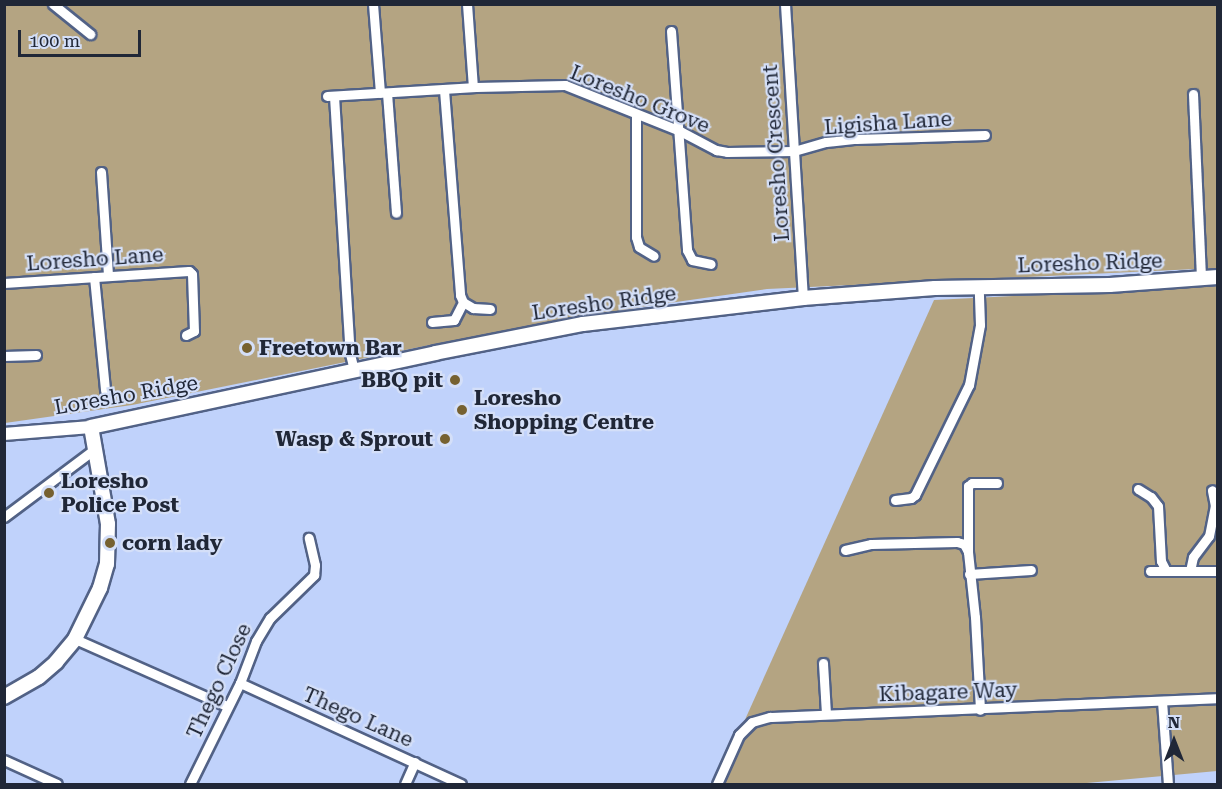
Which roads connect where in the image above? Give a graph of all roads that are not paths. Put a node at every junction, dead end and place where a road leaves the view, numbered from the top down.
1 (53, 4) edge
2 (373, 4) edge
3 (467, 4) edge
4 (784, 4) edge
5 (671, 31) dead end
6 (90, 34) dead end
7 (473, 87) junction
8 (444, 90) junction
9 (383, 93) junction
10 (1193, 94) dead end
11 (636, 116) junction
12 (680, 131) junction
13 (985, 135) dead end
14 (794, 151) junction
15 (101, 172) dead end
16 (396, 213) dead end
17 (654, 256) dead end
18 (711, 264) dead end
19 (108, 276) junction
20 (94, 277) junction
21 (1218, 278) edge
22 (1201, 279) junction
23 (5, 283) edge
24 (979, 288) junction
25 (803, 298) junction
26 (463, 302) junction
27 (490, 309) dead end
28 (432, 322) dead end
29 (186, 336) dead end
30 (36, 354) dead end
31 (4, 356) edge
32 (354, 370) junction
33 (105, 390) dead end
34 (91, 427) junction
35 (4, 434) edge
36 (95, 448) junction
37 (997, 483) dead end
38 (1138, 489) dead end
39 (1212, 490) dead end
40 (895, 500) dead end
41 (4, 517) edge
42 (309, 538) dead end
43 (845, 550) dead end
44 (968, 552) junction
45 (1031, 570) dead end
46 (1150, 571) dead end
47 (1166, 571) junction
48 (1190, 571) junction
49 (1218, 571) edge
50 (969, 574) junction
51 (75, 639) junction
52 (823, 663) dead end
53 (240, 683) junction
54 (4, 698) edge
55 (1218, 698) edge
56 (1162, 701) junction
57 (227, 706) junction
58 (980, 710) junction
59 (826, 714) junction
60 (4, 760) edge
61 (415, 762) junction
62 (57, 784) edge
63 (190, 784) edge
64 (405, 784) edge
65 (461, 784) edge
66 (717, 784) edge
67 (1168, 784) edge

1 - 6 street
2 - 9 street
3 - 7 street
4 - 14 street, Loresho Crescent
5 - 12 street
7 - 8 street, Loresho Grove
7 - 11 street, Loresho Grove
8 - 9 street, Loresho Grove
8 - 26 street
9 - 16 street
9 - 32 street, Loresho Grove
10 - 22 street
11 - 12 street, Loresho Grove
11 - 17 street
12 - 14 street, Loresho Grove
12 - 18 street
13 - 14 street, Ligisha Lane
14 - 25 street, Loresho Crescent
15 - 19 street
19 - 20 street, Loresho Lane
19 - 29 street, Loresho Lane
20 - 23 street, Loresho Lane
20 - 33 street
21 - 22 main road, Loresho Ridge
22 - 24 main road, Loresho Ridge
24 - 25 main road, Loresho Ridge
24 - 40 street
25 - 32 main road, Loresho Ridge
26 - 27 street
26 - 28 street
30 - 31 street
32 - 34 main road, Loresho Ridge
34 - 35 street, Loresho Ridge
34 - 36 main road
36 - 41 street
36 - 51 main road
37 - 44 street
38 - 47 street
39 - 48 street
42 - 53 street, Thego Close
43 - 44 street
44 - 50 street
45 - 50 street
46 - 47 street
47 - 48 street
48 - 49 street
50 - 58 street
51 - 54 main road
51 - 57 street
52 - 59 street
53 - 57 street, Thego Close
53 - 61 street, Thego Lane
55 - 56 street, Kibagare Way
56 - 58 street, Kibagare Way
56 - 67 street
57 - 63 street, Thego Close
58 - 59 street, Kibagare Way
59 - 66 street, Kibagare Way
60 - 62 street
61 - 64 street
61 - 65 street, Thego Lane

